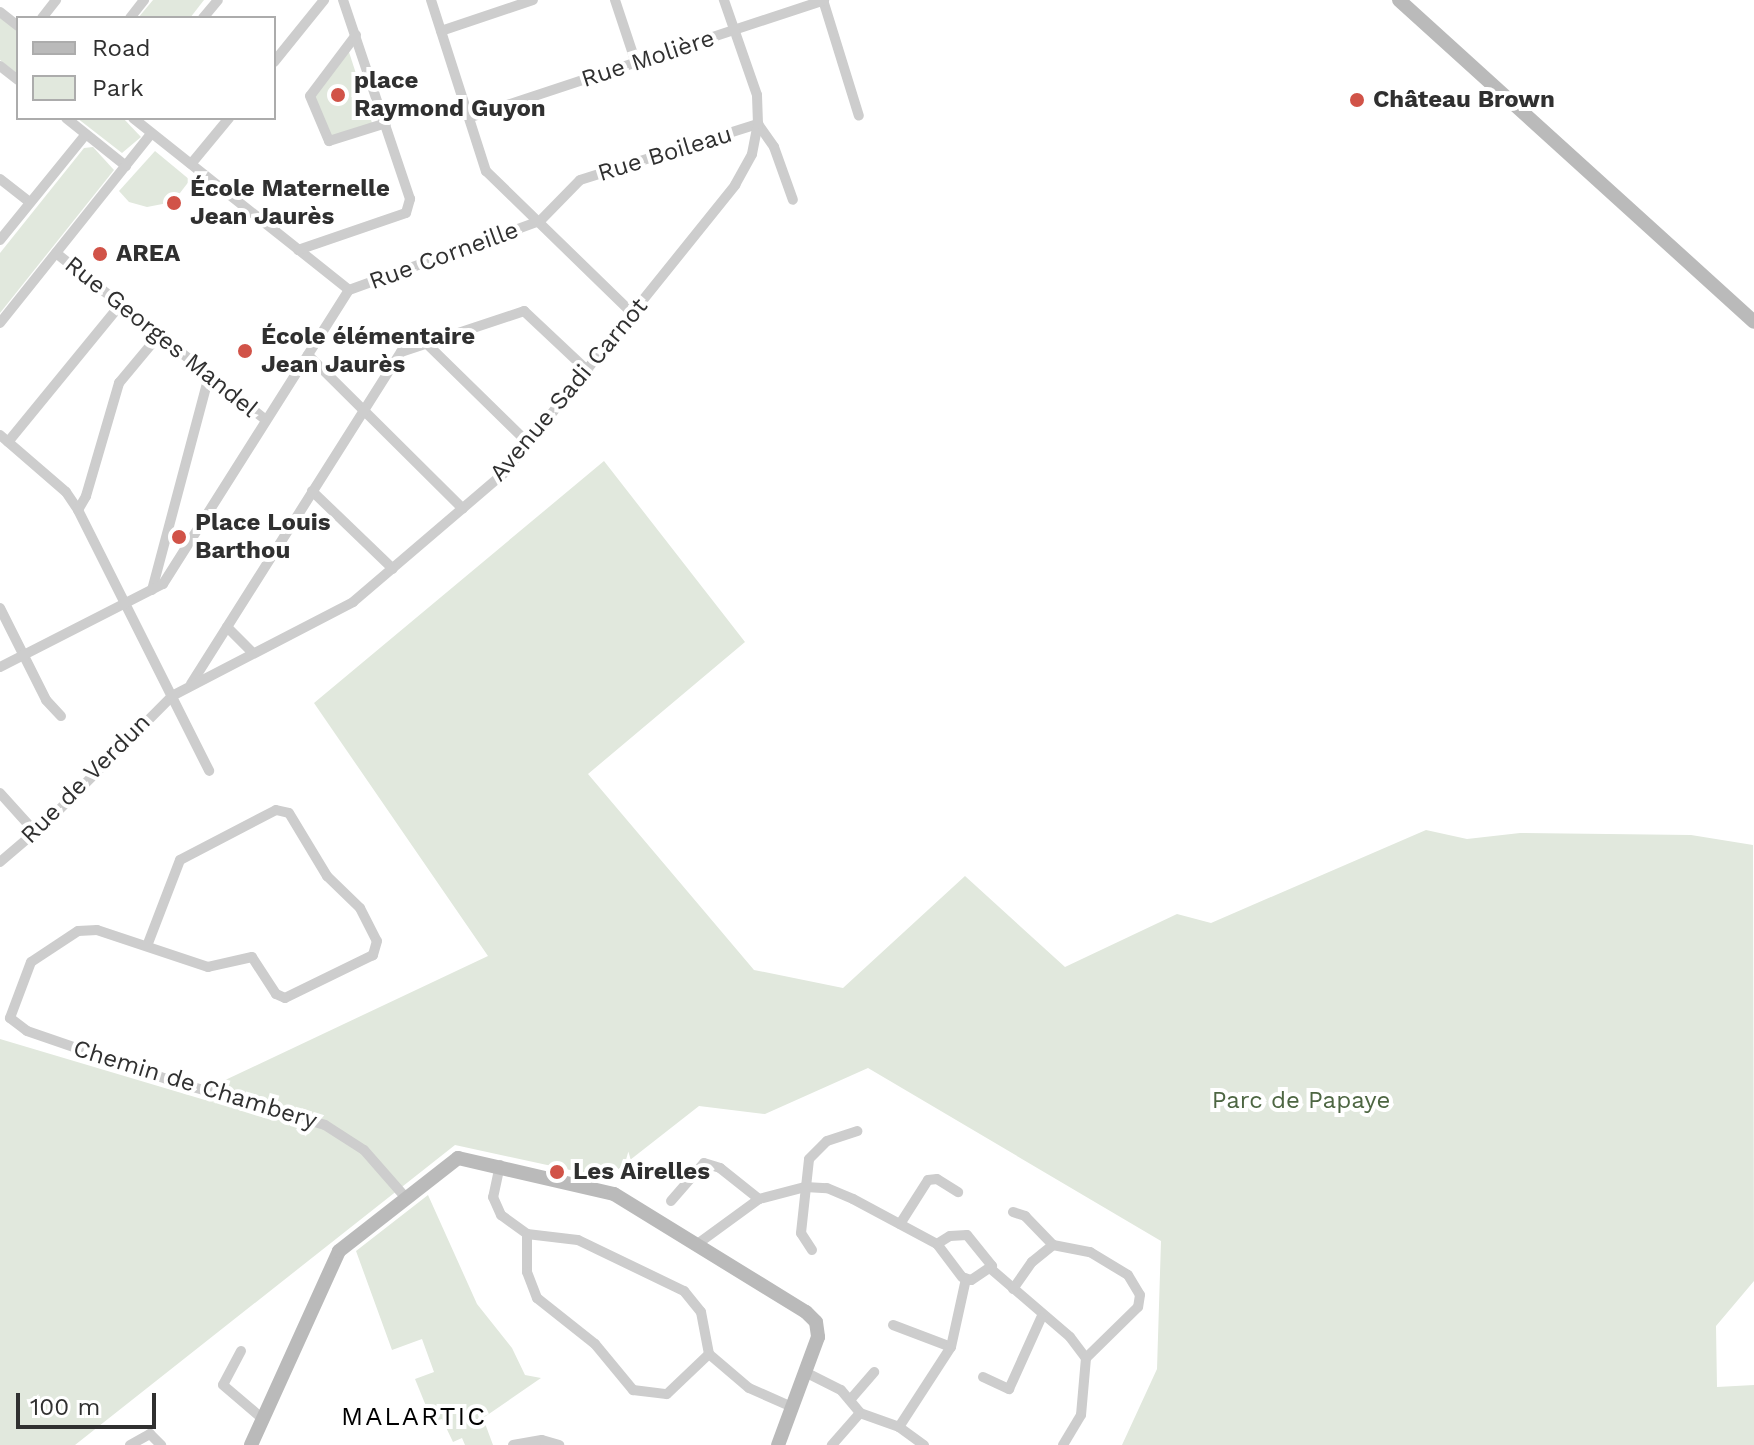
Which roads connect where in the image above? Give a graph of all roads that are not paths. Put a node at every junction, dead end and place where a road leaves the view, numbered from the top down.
1 (56, 0) edge
2 (144, 0) edge
3 (218, 0) edge
4 (324, 0) edge
5 (343, 0) edge
6 (431, 0) edge
7 (533, 0) edge
8 (615, 0) edge
9 (724, 0) edge
10 (823, 0) edge
11 (1399, 0) edge
12 (0, 12) edge
13 (44, 16) edge
14 (132, 16) edge
15 (205, 16) edge
16 (16, 24) edge
17 (441, 31) junction
18 (735, 31) junction
19 (356, 35) junction
20 (276, 60) edge
21 (636, 63) junction
22 (0, 66) edge
23 (16, 78) edge
24 (859, 116) dead end
25 (471, 117) junction
26 (68, 120) edge
27 (135, 120) edge
28 (227, 120) edge
29 (386, 123) junction
30 (758, 124) junction
31 (86, 134) junction
32 (151, 134) junction
33 (191, 164) junction
34 (126, 166) junction
35 (0, 179) edge
36 (793, 200) dead end
37 (29, 202) junction
38 (540, 221) junction
39 (0, 240) edge
40 (298, 250) junction
41 (56, 253) junction
42 (349, 290) junction
43 (120, 305) junction
44 (634, 315) junction
45 (1754, 322) edge
46 (0, 323) edge
47 (159, 335) junction
48 (426, 343) junction
49 (308, 355) junction
50 (588, 371) junction
51 (209, 376) junction
52 (363, 410) junction
53 (266, 420) junction
54 (4, 438) edge
55 (528, 443) junction
56 (312, 491) junction
57 (463, 509) junction
58 (78, 510) junction
59 (393, 569) junction
60 (152, 590) junction
61 (125, 604) junction
62 (0, 608) edge
63 (227, 627) junction
64 (253, 653) junction
65 (25, 655) junction
66 (0, 667) edge
67 (190, 685) junction
68 (172, 696) junction
69 (61, 716) dead end
70 (209, 771) dead end
71 (0, 793) edge
72 (36, 833) junction
73 (0, 862) edge
74 (147, 946) junction
75 (857, 1131) dead end
76 (500, 1165) junction
77 (805, 1187) junction
78 (958, 1192) dead end
79 (406, 1198) junction
80 (759, 1199) junction
81 (671, 1201) dead end
82 (1013, 1212) dead end
83 (900, 1224) junction
84 (527, 1234) junction
85 (937, 1244) junction
86 (696, 1245) junction
87 (1053, 1245) junction
88 (812, 1250) dead end
89 (991, 1269) junction
90 (966, 1279) junction
91 (1013, 1289) junction
92 (1041, 1318) junction
93 (893, 1325) dead end
94 (951, 1347) junction
95 (241, 1351) dead end
96 (709, 1354) junction
97 (1086, 1358) junction
98 (805, 1372) junction
99 (874, 1372) dead end
100 (983, 1377) dead end
101 (850, 1400) junction
102 (792, 1407) junction
103 (860, 1413) junction
104 (263, 1419) junction
105 (899, 1427) junction
106 (130, 1445) edge
107 (161, 1445) edge
108 (251, 1445) edge
109 (513, 1445) edge
110 (559, 1445) edge
111 (778, 1445) edge
112 (832, 1445) edge
113 (924, 1445) edge
114 (1063, 1445) edge

1 - 13 street
2 - 14 street
3 - 15 street
4 - 20 street
5 - 19 street
6 - 17 street
7 - 17 street
8 - 21 street
9 - 18 street, Avenue Sadi Carnot
10 - 18 street, Rue Molière
10 - 24 street
11 - 45 street
12 - 16 street
17 - 25 street
18 - 21 street, Rue Molière
18 - 30 street, Avenue Sadi Carnot
19 - 29 street
19 - 29 street
21 - 25 street, Rue Molière
22 - 23 street
25 - 38 street
26 - 31 street
27 - 32 street
28 - 33 street
29 - 40 street
30 - 36 street
30 - 38 street, Rue Boileau
30 - 44 street, Avenue Sadi Carnot
31 - 34 street
31 - 37 street
32 - 33 street
32 - 34 street
33 - 40 street
34 - 41 street
35 - 37 street
37 - 39 street
38 - 42 street, Rue Corneille
38 - 44 street
40 - 42 street
41 - 43 street, Rue Georges Mandel
41 - 46 street
42 - 49 street
43 - 47 street, Rue Georges Mandel
43 - 54 street
44 - 50 street, Avenue Sadi Carnot
47 - 51 street, Rue Georges Mandel
47 - 58 street
48 - 50 street
48 - 52 street
48 - 55 street
49 - 52 street
49 - 53 street
50 - 55 street, Avenue Sadi Carnot
51 - 53 street, Rue Georges Mandel
51 - 60 street
52 - 56 street
52 - 57 street
53 - 60 street
54 - 58 street
55 - 57 street, Avenue Sadi Carnot
56 - 59 street
56 - 63 street
57 - 59 street, Avenue Sadi Carnot
58 - 61 street
59 - 64 street, Avenue Sadi Carnot
60 - 61 street
61 - 65 street
61 - 68 street
62 - 65 street
63 - 64 street
63 - 67 street
64 - 67 street, Avenue Sadi Carnot
65 - 66 street
65 - 69 street
67 - 68 street, Avenue Sadi Carnot
68 - 70 street
68 - 72 street, Rue de Verdun
71 - 72 street
72 - 73 street, Rue de Verdun
74 - 74 street
74 - 79 street, Chemin de Chambery
75 - 77 street
76 - 79 street
76 - 84 street
76 - 86 street
77 - 80 street
77 - 83 street
77 - 88 street
78 - 83 street
79 - 104 street
80 - 81 street
80 - 86 street
82 - 87 street
83 - 85 street
84 - 96 street
84 - 96 street
85 - 89 street
85 - 90 street
86 - 98 street
87 - 91 street
87 - 97 street
89 - 90 street
89 - 91 street
90 - 94 street
91 - 92 street
92 - 97 street
92 - 100 street
93 - 94 street
94 - 105 street
95 - 104 street
96 - 102 street
97 - 114 street
98 - 101 street
98 - 102 street
99 - 101 street
101 - 103 street
102 - 111 street
103 - 105 street
103 - 112 street
104 - 108 street
105 - 113 street
106 - 107 street
109 - 110 street

